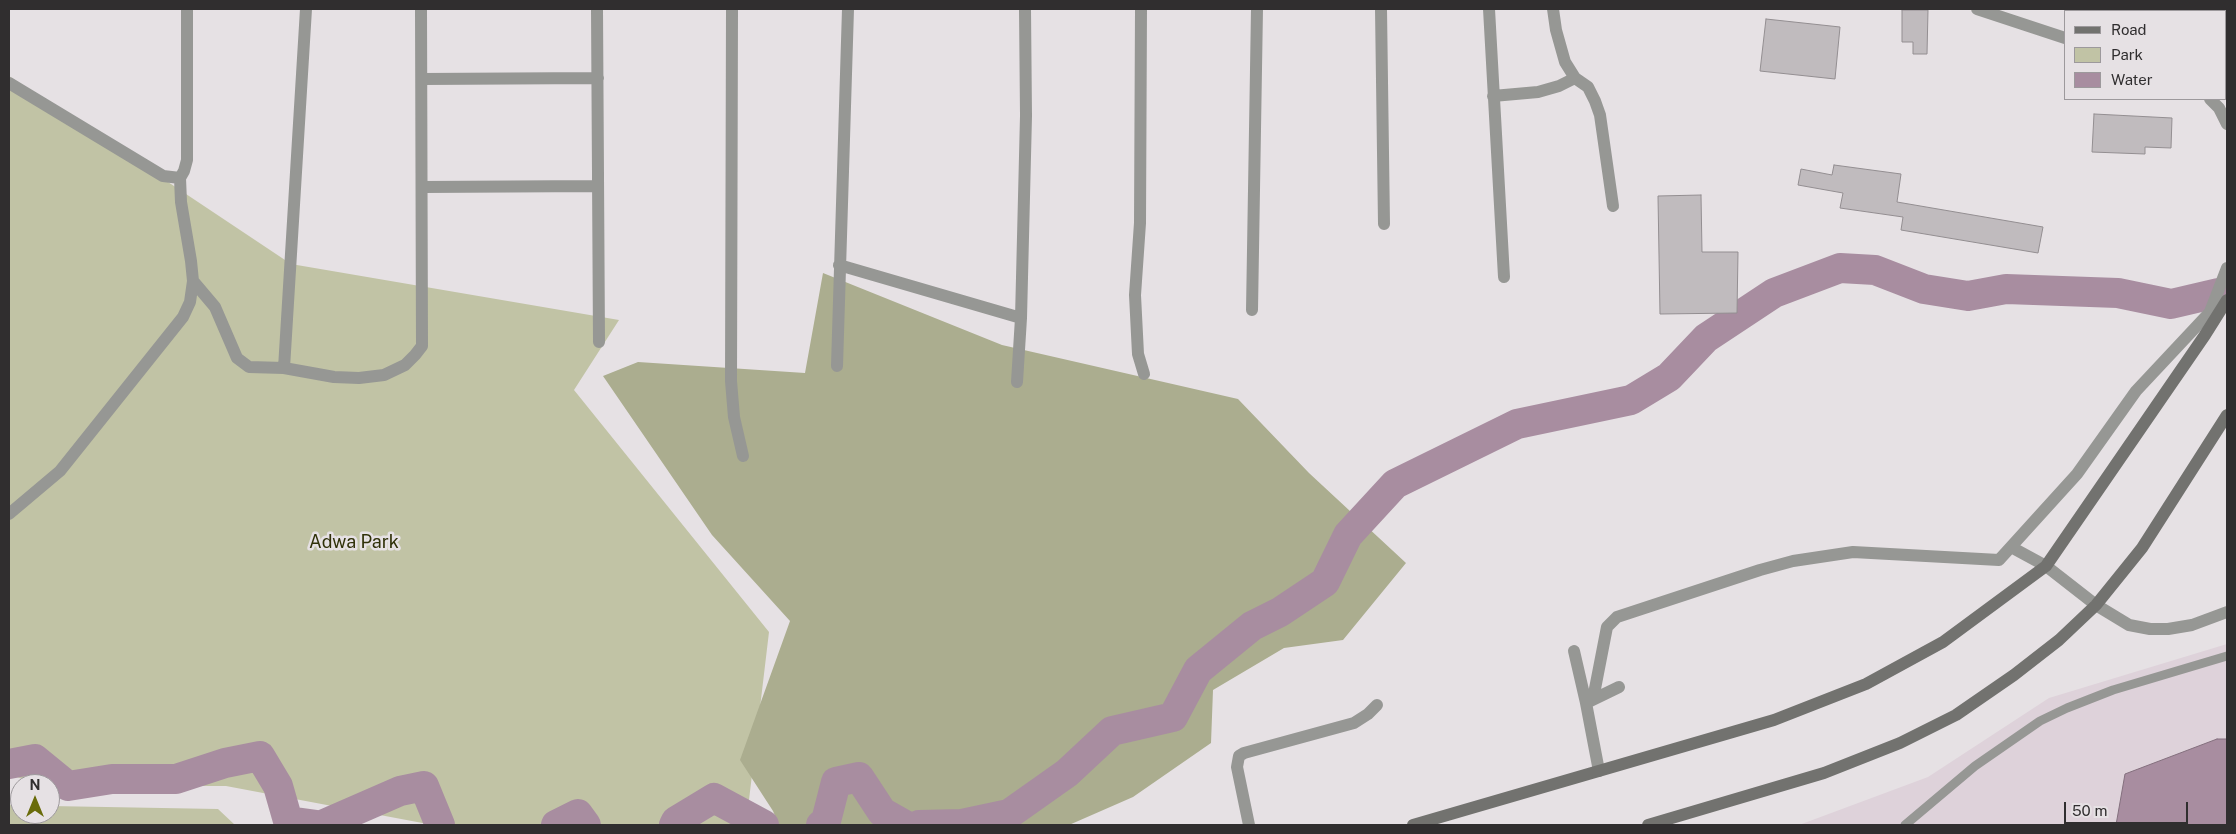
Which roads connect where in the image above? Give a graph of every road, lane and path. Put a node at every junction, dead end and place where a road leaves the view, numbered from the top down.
1 (186, 9) edge
2 (306, 9) edge
3 (421, 9) edge
4 (597, 9) edge
5 (732, 9) edge
6 (848, 9) edge
7 (1025, 9) edge
8 (1141, 9) edge
9 (1257, 9) edge
10 (1381, 9) edge
11 (1489, 9) edge
12 (1553, 9) edge
13 (1977, 9) edge
14 (2064, 38) edge
15 (598, 78) junction
16 (1575, 78) junction
17 (422, 79) junction
18 (9, 83) edge
19 (1493, 96) junction
20 (2211, 100) edge
21 (2227, 124) edge
22 (180, 178) junction
23 (598, 186) junction
24 (423, 187) junction
25 (1613, 206) dead end
26 (1384, 224) dead end
27 (839, 265) junction
28 (2225, 273) edge
29 (1504, 277) dead end
30 (192, 281) junction
31 (2227, 300) edge
32 (1252, 310) dead end
33 (1022, 318) junction
34 (599, 342) dead end
35 (837, 366) dead end
36 (284, 368) junction
37 (1144, 374) dead end
38 (1017, 382) dead end
39 (2227, 416) edge
40 (742, 456) dead end
41 (9, 514) edge
42 (2010, 547) junction
43 (2046, 566) junction
44 (2096, 605) junction
45 (2227, 612) edge
46 (1574, 650) dead end
47 (2227, 656) edge
48 (1620, 687) dead end
49 (1589, 701) junction
50 (1377, 705) dead end
51 (1599, 771) junction
52 (1249, 825) edge
53 (1413, 825) edge
54 (1648, 825) edge
55 (1905, 825) edge

1 - 22 street
2 - 36 street
3 - 17 street
4 - 15 street
5 - 40 street
6 - 27 street
7 - 33 street
8 - 37 street
9 - 32 street
10 - 26 street
11 - 19 street
12 - 16 street
13 - 14 street
15 - 17 street
15 - 23 street
16 - 19 street
16 - 25 street
17 - 24 street
18 - 22 street
19 - 29 street
20 - 21 street
22 - 30 street
23 - 24 street
23 - 34 street
24 - 36 street
27 - 33 street
27 - 35 street
28 - 42 street
30 - 36 street
30 - 41 street
31 - 43 main road
33 - 38 street
39 - 44 main road
42 - 43 street
42 - 49 street
43 - 44 street
43 - 51 main road
44 - 45 street
44 - 54 main road
46 - 49 street
47 - 55 lane
48 - 49 street
49 - 51 street
50 - 52 street
51 - 53 main road

